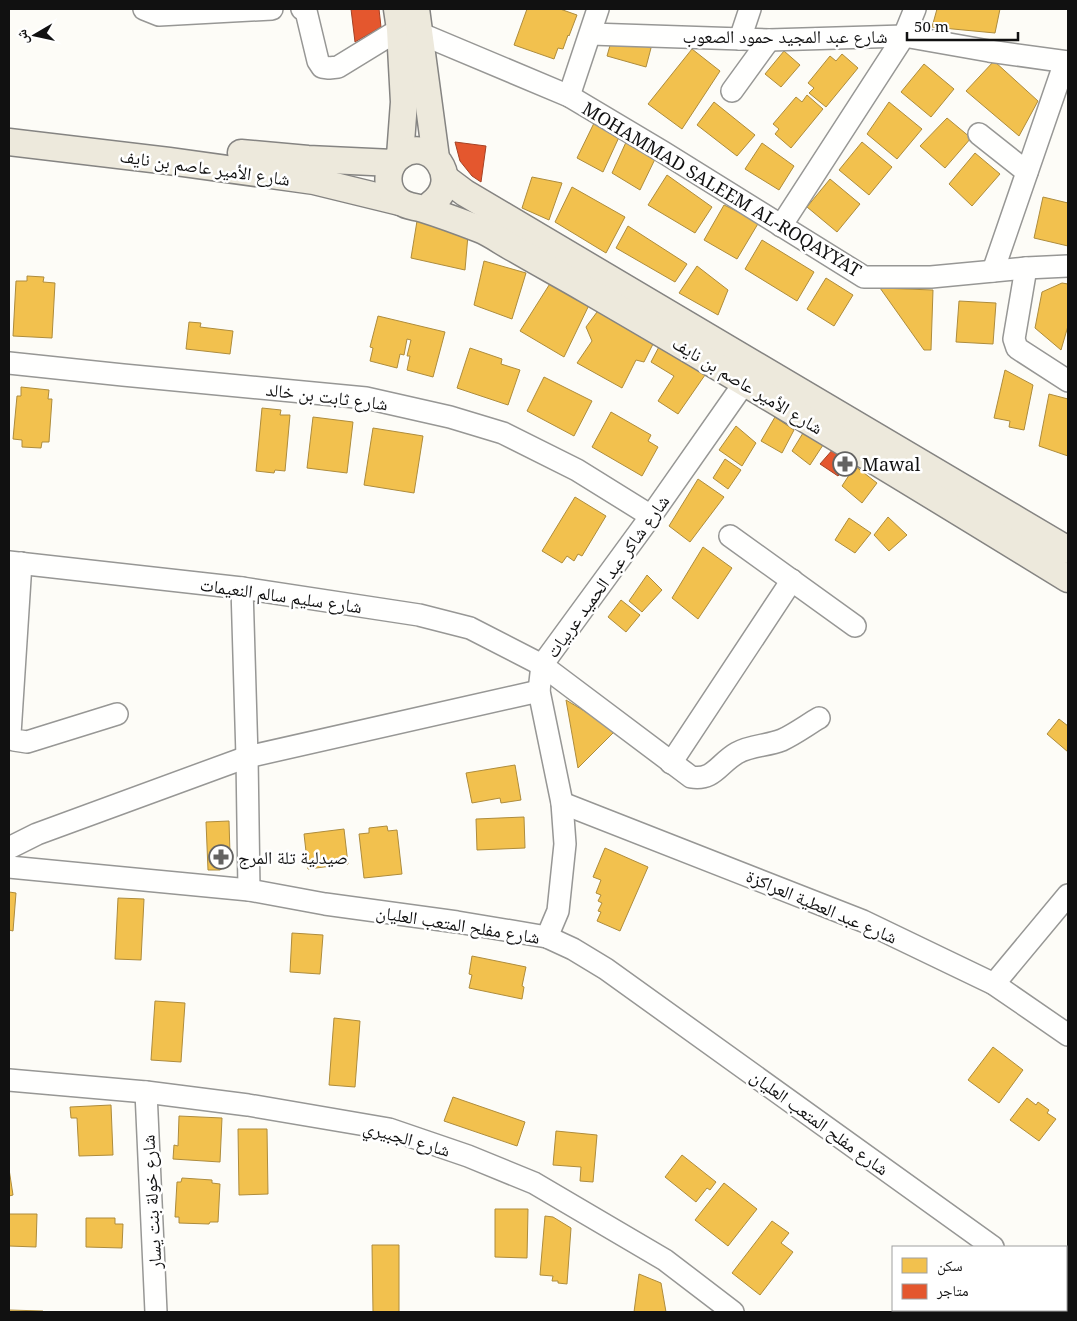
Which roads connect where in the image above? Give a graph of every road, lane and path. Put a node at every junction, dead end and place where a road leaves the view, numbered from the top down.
1 (144, 9) edge
2 (272, 9) edge
3 (302, 9) edge
4 (598, 9) edge
5 (750, 9) edge
6 (915, 9) edge
7 (408, 20) edge
8 (590, 34) junction
9 (904, 36) junction
10 (740, 39) junction
11 (769, 40) junction
12 (1067, 62) edge
13 (732, 91) dead end
14 (569, 96) junction
15 (9, 125) edge
16 (979, 134) dead end
17 (9, 142) edge
18 (396, 160) junction
19 (440, 168) junction
20 (1027, 172) junction
21 (417, 204) junction
22 (781, 226) junction
23 (1068, 266) edge
24 (1026, 268) junction
25 (993, 271) junction
26 (9, 362) edge
27 (1068, 381) edge
28 (745, 382) junction
29 (651, 516) junction
30 (730, 536) dead end
31 (1068, 550) edge
32 (15, 562) edge
33 (1068, 579) edge
34 (792, 580) junction
35 (242, 588) junction
36 (856, 626) dead end
37 (542, 665) junction
38 (540, 691) junction
39 (117, 714) dead end
40 (819, 718) dead end
41 (247, 757) junction
42 (671, 763) junction
43 (562, 803) junction
44 (9, 848) edge
45 (9, 866) edge
46 (249, 890) junction
47 (1068, 895) edge
48 (546, 937) junction
49 (994, 984) junction
50 (1068, 1035) edge
51 (9, 1080) edge
52 (146, 1092) junction
53 (989, 1246) edge
54 (156, 1312) edge
55 (733, 1312) edge

1 - 2 street
3 - 7 street
4 - 8 street
5 - 10 street
6 - 9 street
7 - 14 street, MOHAMMAD SALEEM AL-ROQAYYAT
7 - 18 main road
7 - 19 main road
8 - 10 street, شارع عبد المجيد حمود الصعوب
8 - 14 street
9 - 11 street, شارع عبد المجيد حمود الصعوب
9 - 12 street, شارع عبد المجيد حمود الصعوب
9 - 22 street
10 - 11 street, شارع عبد المجيد حمود الصعوب
11 - 13 street
12 - 20 street
14 - 22 street, MOHAMMAD SALEEM AL-ROQAYYAT
15 - 18 main road, شارع الأمير عاصم بن نايف
16 - 20 street
17 - 21 main road, شارع الأمير عاصم بن نايف
18 - 19 main road
18 - 21 main road
19 - 21 main road
19 - 31 main road, شارع الأمير عاصم بن نايف
20 - 25 street
21 - 28 main road, شارع الأمير عاصم بن نايف
22 - 25 street, MOHAMMAD SALEEM AL-ROQAYYAT
23 - 24 street, MOHAMMAD SALEEM AL-ROQAYYAT
24 - 25 street, MOHAMMAD SALEEM AL-ROQAYYAT
24 - 27 street
26 - 29 street, شارع ثابت بن خالد
28 - 29 street, شارع شاكر عبد الحميد عربيات
28 - 33 main road, شارع الأمير عاصم بن نايف
29 - 37 street, شارع شاكر عبد الحميد عربيات
30 - 34 street
32 - 35 street, شارع سليم سالم النعيمات
32 - 39 street
34 - 36 street
34 - 42 street
35 - 37 street, شارع سليم سالم النعيمات
35 - 41 street
37 - 38 street, شارع شاكر عبد الحميد عربيات
37 - 42 street, شارع سليم سالم النعيمات
38 - 41 street
38 - 43 street, شارع شاكر عبد الحميد عربيات
40 - 42 street, شارع سليم سالم النعيمات
41 - 44 street
41 - 46 street
43 - 48 street, شارع شاكر عبد الحميد عربيات
43 - 49 street, شارع عبد العطية العراكزة
45 - 46 street, شارع مفلح المتعب العليان
46 - 48 street, شارع مفلح المتعب العليان
47 - 49 street
48 - 53 street, شارع مفلح المتعب العليان
49 - 50 street, شارع عبد العطية العراكزة
51 - 52 street, شارع الجبيري
52 - 54 street, شارع خولة بنت يسار
52 - 55 street, شارع الجبيري

